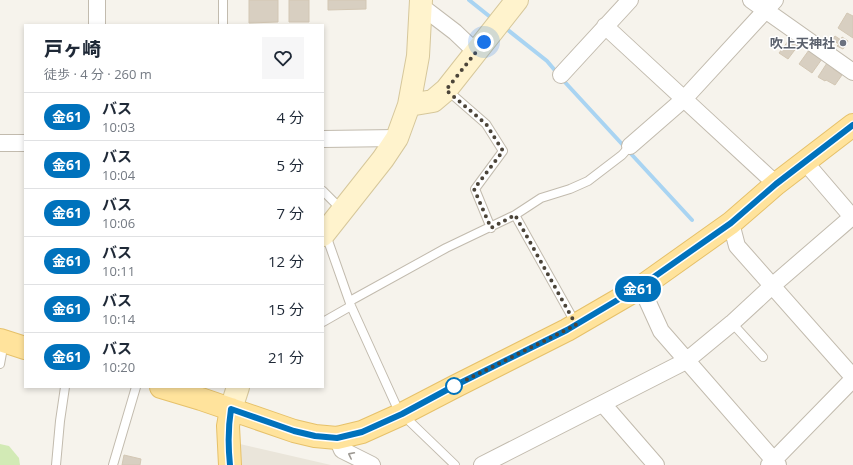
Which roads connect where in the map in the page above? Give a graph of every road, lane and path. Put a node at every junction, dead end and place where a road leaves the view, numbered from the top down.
1 (98, 0) edge
2 (223, 0) edge
3 (517, 0) edge
4 (630, 0) edge
5 (751, 0) edge
6 (421, 3) edge
7 (771, 5) edge
8 (97, 24) edge
9 (223, 24) edge
10 (605, 26) junction
11 (476, 52) junction
12 (853, 72) edge
13 (561, 75) dead end
14 (446, 90) junction
15 (684, 99) junction
16 (409, 105) junction
17 (853, 125) edge
18 (397, 138) junction
19 (324, 139) edge
20 (0, 143) edge
21 (24, 143) edge
22 (630, 146) joint
23 (805, 162) junction
24 (776, 184) junction
25 (324, 191) edge
26 (342, 211) junction
27 (515, 215) junction
28 (853, 217) edge
29 (731, 223) junction
30 (491, 228) junction
31 (324, 234) edge
32 (641, 286) junction
33 (772, 286) junction
34 (350, 303) junction
35 (324, 321) edge
36 (732, 323) junction
37 (576, 325) junction
38 (2, 341) edge
39 (24, 348) edge
40 (763, 357) dead end
41 (686, 361) junction
42 (0, 364) edge
43 (853, 378) edge
44 (65, 388) edge
45 (136, 388) edge
46 (164, 388) edge
47 (238, 388) edge
48 (603, 404) junction
49 (231, 409) junction
50 (401, 415) junction
51 (337, 438) junction
52 (773, 463) edge
53 (56, 465) edge
54 (113, 465) edge
55 (230, 465) edge
56 (372, 465) edge
57 (455, 465) edge
58 (482, 465) edge
59 (656, 465) edge

1 - 8 street
2 - 9 lane
3 - 11 street
4 - 10 street
5 - 7 street
6 - 11 street
6 - 16 street
7 - 12 street
7 - 15 street
10 - 13 street
10 - 15 street
11 - 14 street
14 - 16 street
14 - 30 lane
15 - 22 street
15 - 24 street
16 - 18 street
17 - 23 main road
18 - 19 street
18 - 26 street
20 - 21 street
22 - 27 lane
23 - 24 main road
23 - 28 street
24 - 29 main road
25 - 26 lane
26 - 31 street
27 - 30 lane
27 - 37 lane
28 - 33 street
29 - 32 main road
29 - 33 street
30 - 34 lane
31 - 34 lane
32 - 37 main road
32 - 41 street
33 - 36 street
33 - 43 street
34 - 35 lane
34 - 50 lane
36 - 40 lane
36 - 41 street
37 - 50 main road
38 - 39 main road
38 - 42 lane
41 - 48 street
41 - 52 street
43 - 52 street
44 - 53 lane
45 - 54 lane
46 - 49 main road
47 - 49 street
48 - 58 street
48 - 59 street
49 - 51 main road
49 - 55 main road
50 - 51 main road
50 - 57 lane
56 -> 51 street

